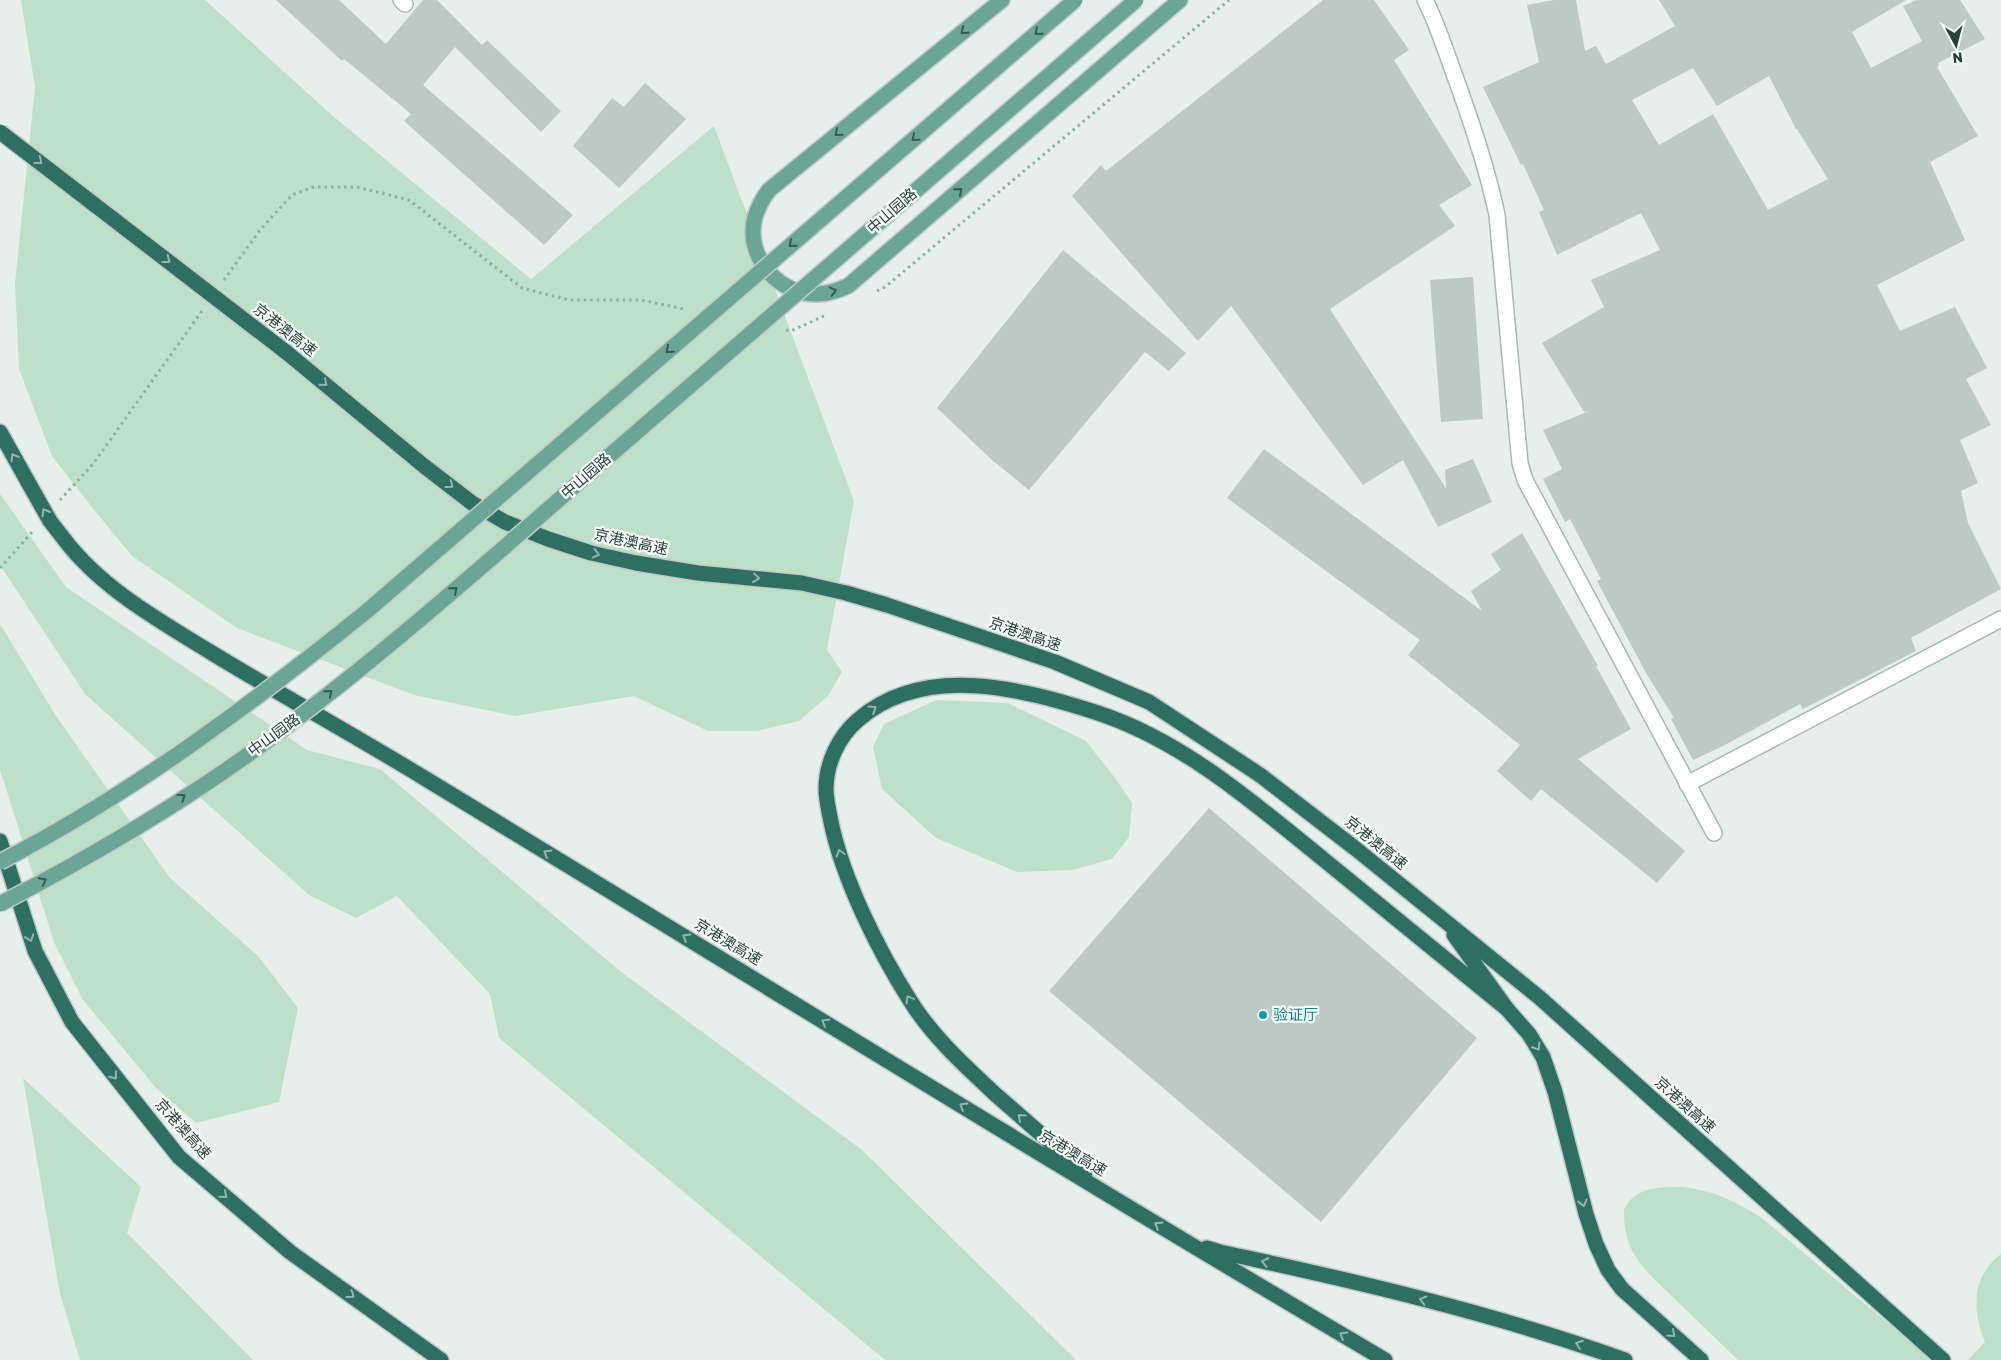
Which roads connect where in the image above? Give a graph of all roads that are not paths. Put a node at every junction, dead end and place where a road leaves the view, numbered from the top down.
1 (1002, 0) edge
2 (1075, 0) edge
3 (1136, 0) edge
4 (1180, 0) edge
5 (1425, 0) edge
6 (0, 132) edge
7 (0, 432) edge
8 (2001, 619) edge
9 (1687, 784) junction
10 (1714, 833) dead end
11 (0, 841) edge
12 (0, 862) edge
13 (0, 904) edge
14 (1442, 919) junction
15 (1507, 1009) junction
16 (1124, 1205) junction
17 (1176, 1237) junction
18 (441, 1360) edge
19 (1385, 1360) edge
20 (1625, 1360) edge
21 (1701, 1360) edge
22 (1943, 1360) edge

1 -> 4 main road
2 -> 12 main road, bridge
13 -> 3 main road, 中山园路, bridge
5 - 9 street
6 -> 14 highway, 京港澳高速, bridge
16 -> 7 highway, 京港澳高速, bridge
8 - 9 street
9 - 10 street
11 -> 18 highway, 京港澳高速
14 - 15 highway
14 - 22 highway, 京港澳高速
16 -> 15 highway
15 -> 21 highway
17 -> 16 highway, 京港澳高速
19 -> 17 highway, 京港澳高速
20 -> 17 highway

